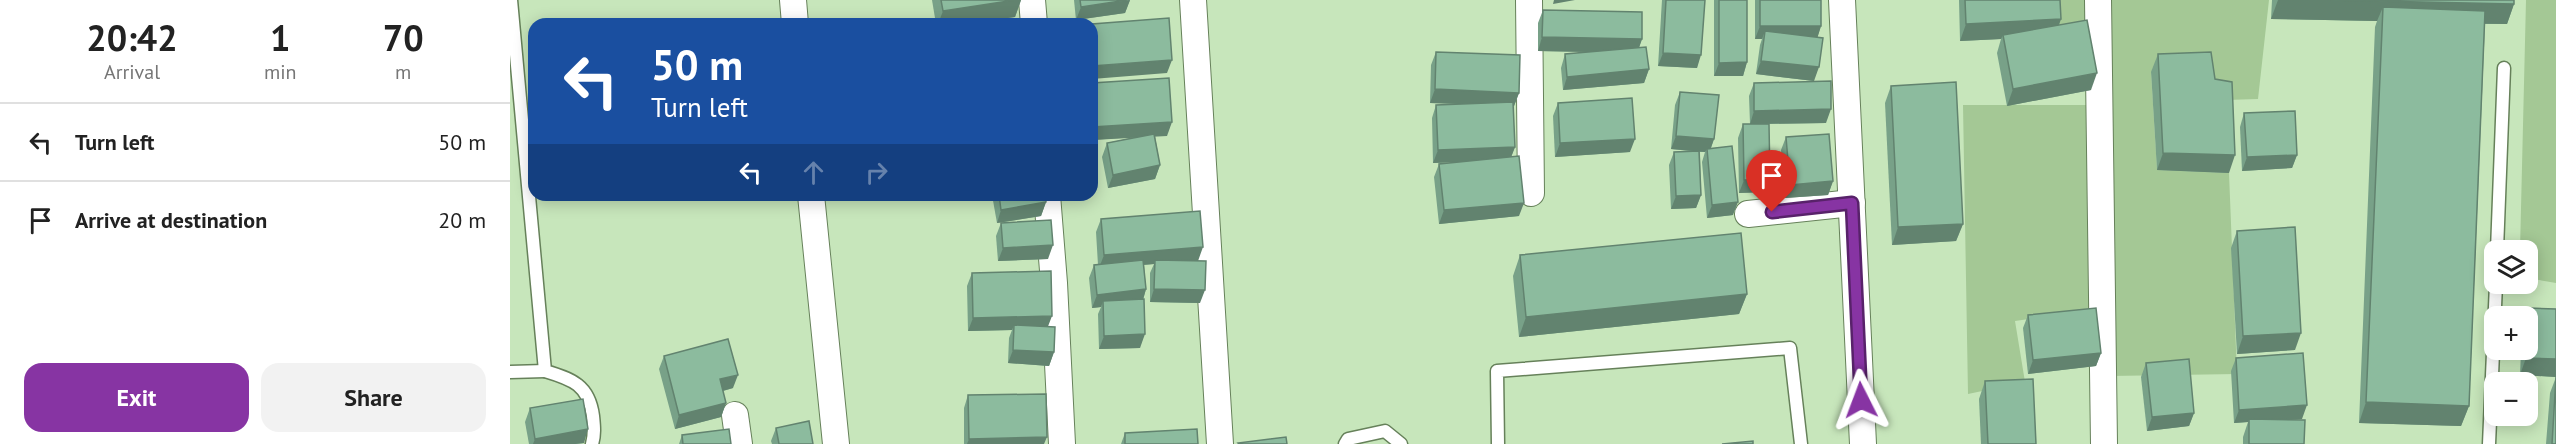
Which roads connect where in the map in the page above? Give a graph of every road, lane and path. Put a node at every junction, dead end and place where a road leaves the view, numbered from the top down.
1 (511, 0) edge
2 (793, 0) edge
3 (1032, 0) edge
4 (1192, 0) edge
5 (1529, 0) edge
6 (1842, 0) edge
7 (2098, 0) edge
8 (794, 18) edge
9 (1034, 18) edge
10 (2504, 69) dead end
11 (528, 186) edge
12 (1531, 193) dead end
13 (529, 201) edge
14 (812, 201) edge
15 (1047, 201) edge
16 (1852, 203) junction
17 (1749, 214) dead end
18 (2497, 240) edge
19 (2496, 294) edge
20 (545, 371) junction
21 (510, 372) edge
22 (735, 416) dead end
23 (592, 444) edge
24 (739, 444) edge
25 (836, 444) edge
26 (1062, 444) edge
27 (1220, 444) edge
28 (1345, 444) edge
29 (1401, 444) edge
30 (1498, 444) edge
31 (1801, 444) edge
32 (1863, 444) edge
33 (2104, 444) edge
34 (2489, 444) edge

1 - 11 lane
2 - 8 street
3 - 9 street
4 - 27 street
5 - 12 street
6 - 16 street
7 - 33 street
10 - 18 lane
13 - 20 lane
14 - 25 street
15 - 26 street
16 - 17 street
16 - 32 street
19 - 34 lane
20 - 21 lane
20 - 23 lane
22 - 24 street
28 - 29 lane
30 - 31 lane

